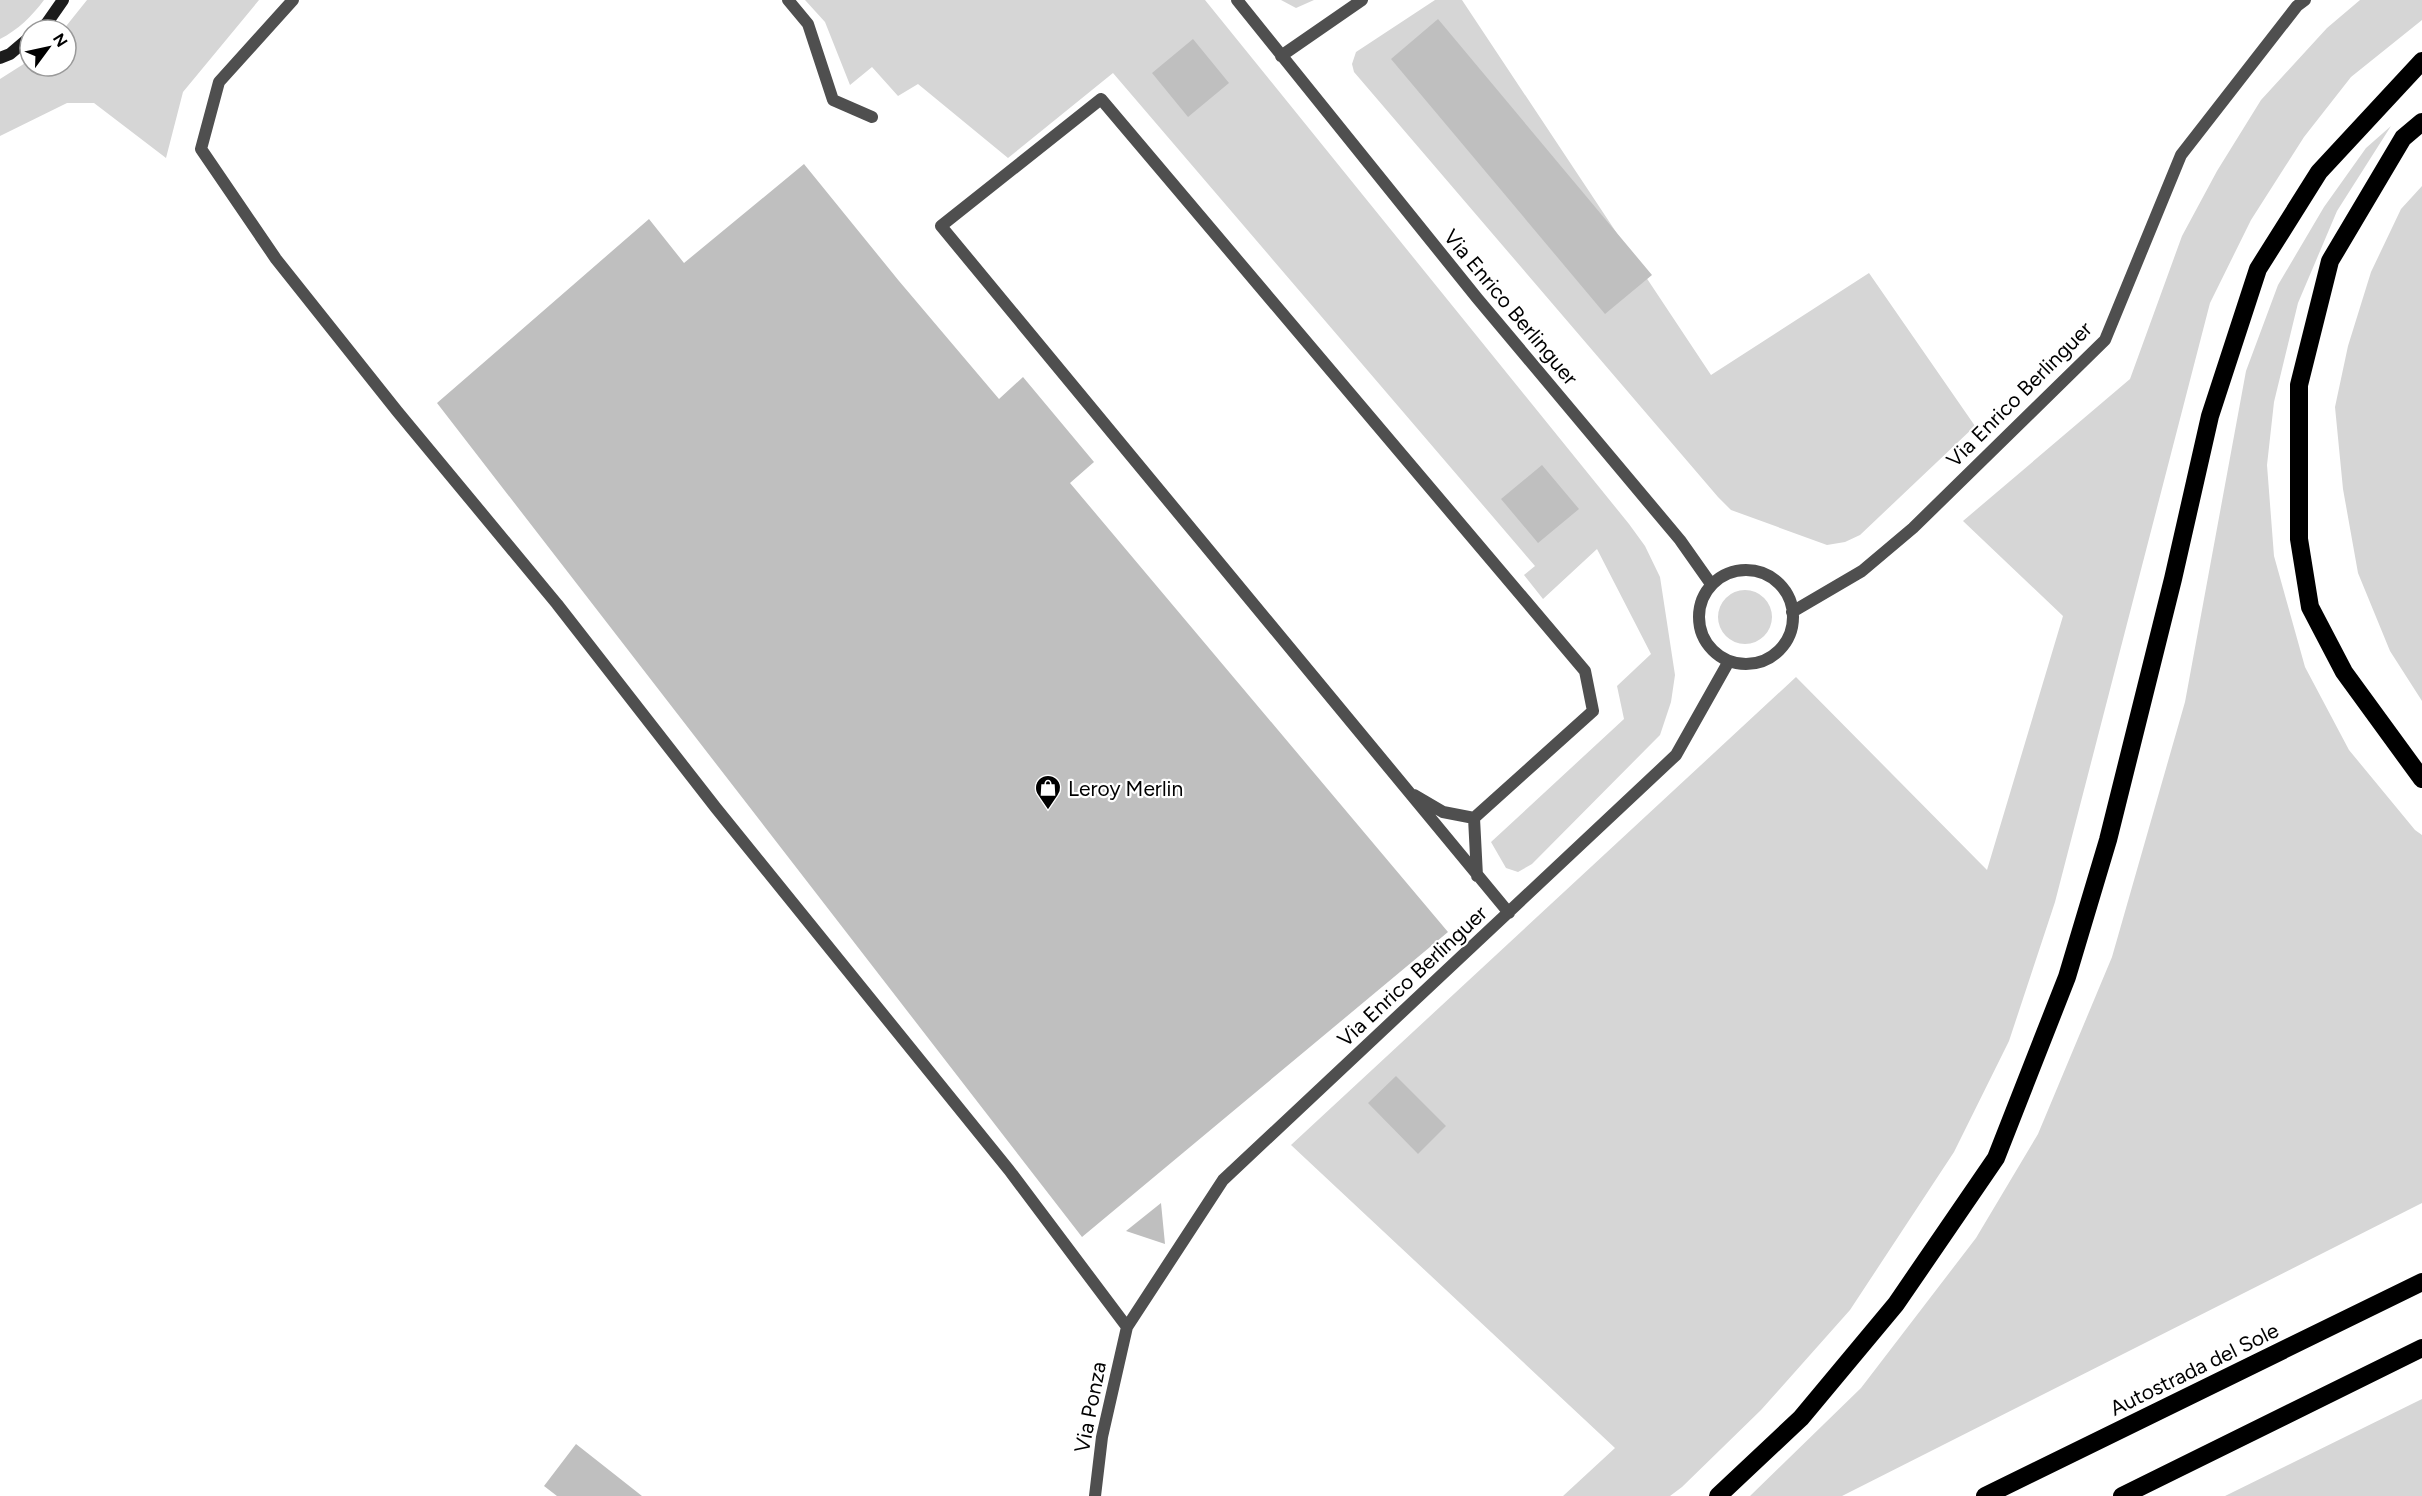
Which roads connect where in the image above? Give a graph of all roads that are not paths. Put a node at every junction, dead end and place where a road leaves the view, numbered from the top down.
1 (63, 0) edge
2 (293, 0) edge
3 (788, 0) edge
4 (1237, 0) edge
5 (1362, 0) edge
6 (2305, 0) edge
7 (50, 18) edge
8 (18, 47) edge
9 (1281, 56) junction
10 (0, 58) edge
11 (2422, 61) edge
12 (872, 117) dead end
13 (2422, 122) edge
14 (1711, 584) junction
15 (1792, 612) junction
16 (1729, 661) junction
17 (2422, 779) edge
18 (1407, 791) junction
19 (1474, 818) junction
20 (1477, 876) junction
21 (1509, 913) junction
22 (2422, 1282) edge
23 (1127, 1327) junction
24 (2422, 1348) edge
25 (1095, 1496) edge
26 (1718, 1496) edge
27 (1985, 1496) edge
28 (2122, 1496) edge

1 - 7 main road
2 - 23 lane
3 - 12 lane
4 - 9 lane, Via Enrico Berlinguer
5 - 9 lane
6 - 15 lane, Via Enrico Berlinguer
8 - 10 main road
9 - 14 lane, Via Enrico Berlinguer
11 - 26 highway
13 - 17 highway
14 - 15 lane
14 - 16 lane
15 - 16 lane
16 - 21 lane, Via Enrico Berlinguer
18 - 19 lane
18 - 19 lane
18 - 20 lane
19 - 20 lane
20 - 21 lane
21 - 23 lane, Via Enrico Berlinguer
22 - 27 highway, Autostrada del Sole
23 - 25 lane, Via Ponza
24 - 28 highway

